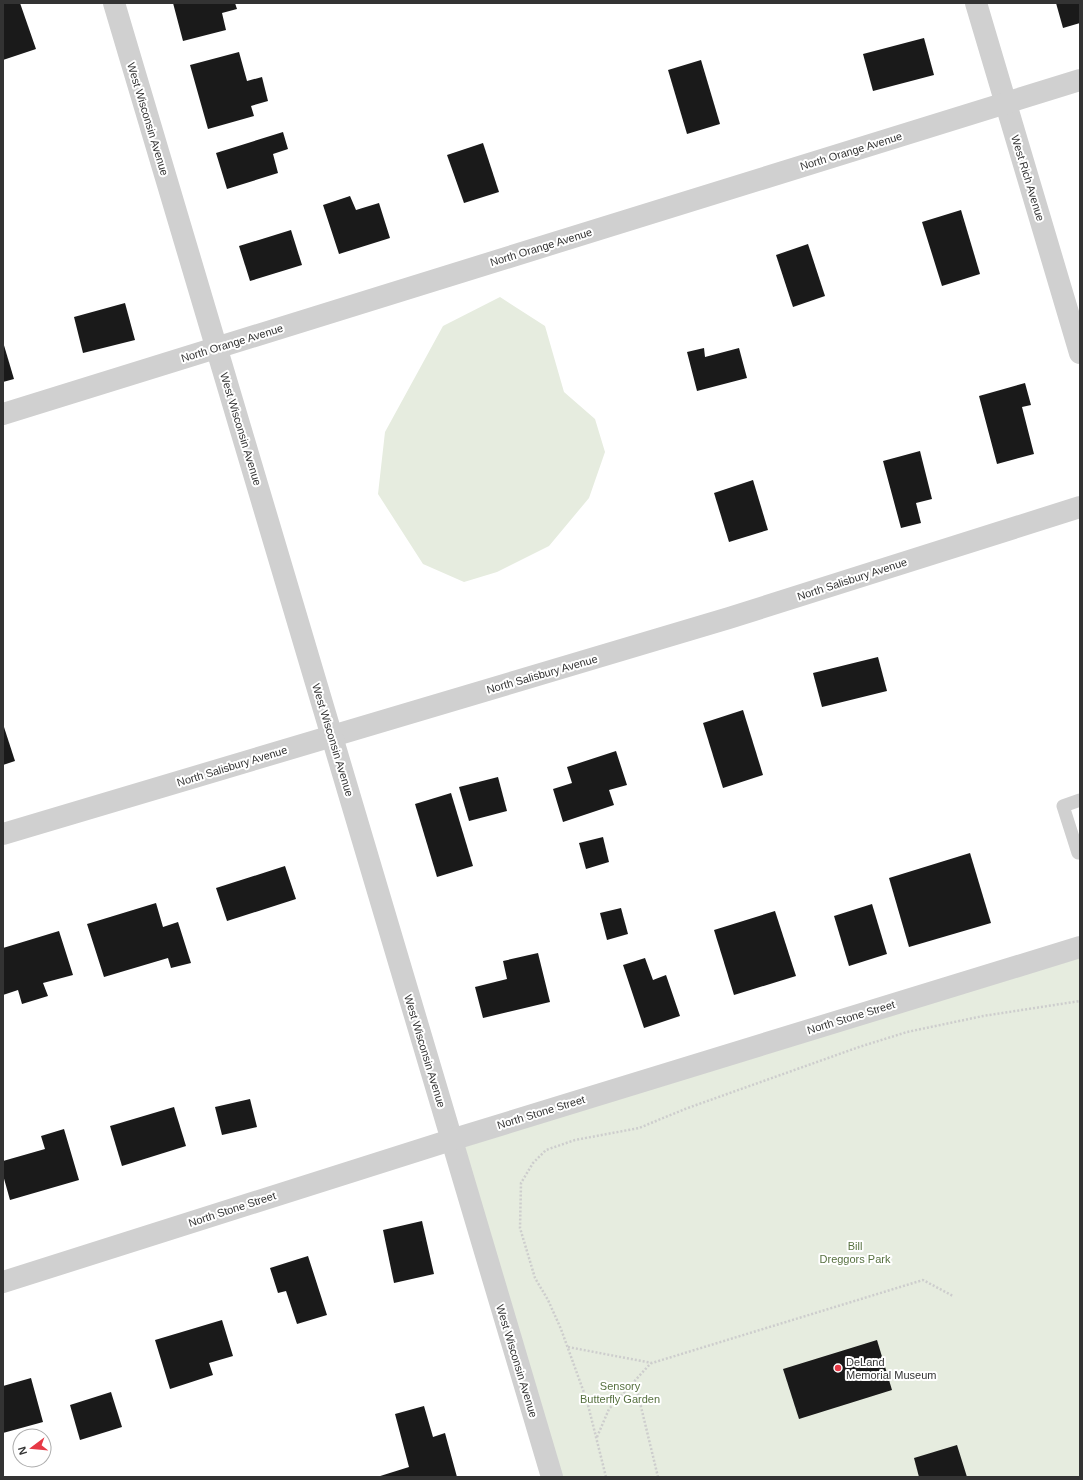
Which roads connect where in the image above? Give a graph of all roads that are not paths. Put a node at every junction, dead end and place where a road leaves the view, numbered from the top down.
1 (114, 3) edge
2 (976, 3) edge
3 (1080, 80) edge
4 (1005, 103) junction
5 (216, 348) junction
6 (1080, 353) edge
7 (3, 414) edge
8 (1080, 507) edge
9 (332, 736) junction
10 (1080, 800) edge
11 (3, 834) edge
12 (1080, 852) edge
13 (1080, 947) edge
14 (452, 1140) junction
15 (3, 1282) edge
16 (552, 1477) edge

1 - 5 street, West Wisconsin Avenue
2 - 4 street, West Rich Avenue
3 - 4 street, North Orange Avenue
4 - 5 street, North Orange Avenue
4 - 6 street, West Rich Avenue
5 - 7 street, North Orange Avenue
5 - 9 street, West Wisconsin Avenue
8 - 9 street, North Salisbury Avenue
9 - 11 street, North Salisbury Avenue
9 - 14 street, West Wisconsin Avenue
10 - 12 lane
13 - 14 street, North Stone Street
14 - 15 street, North Stone Street
14 - 16 street, West Wisconsin Avenue

